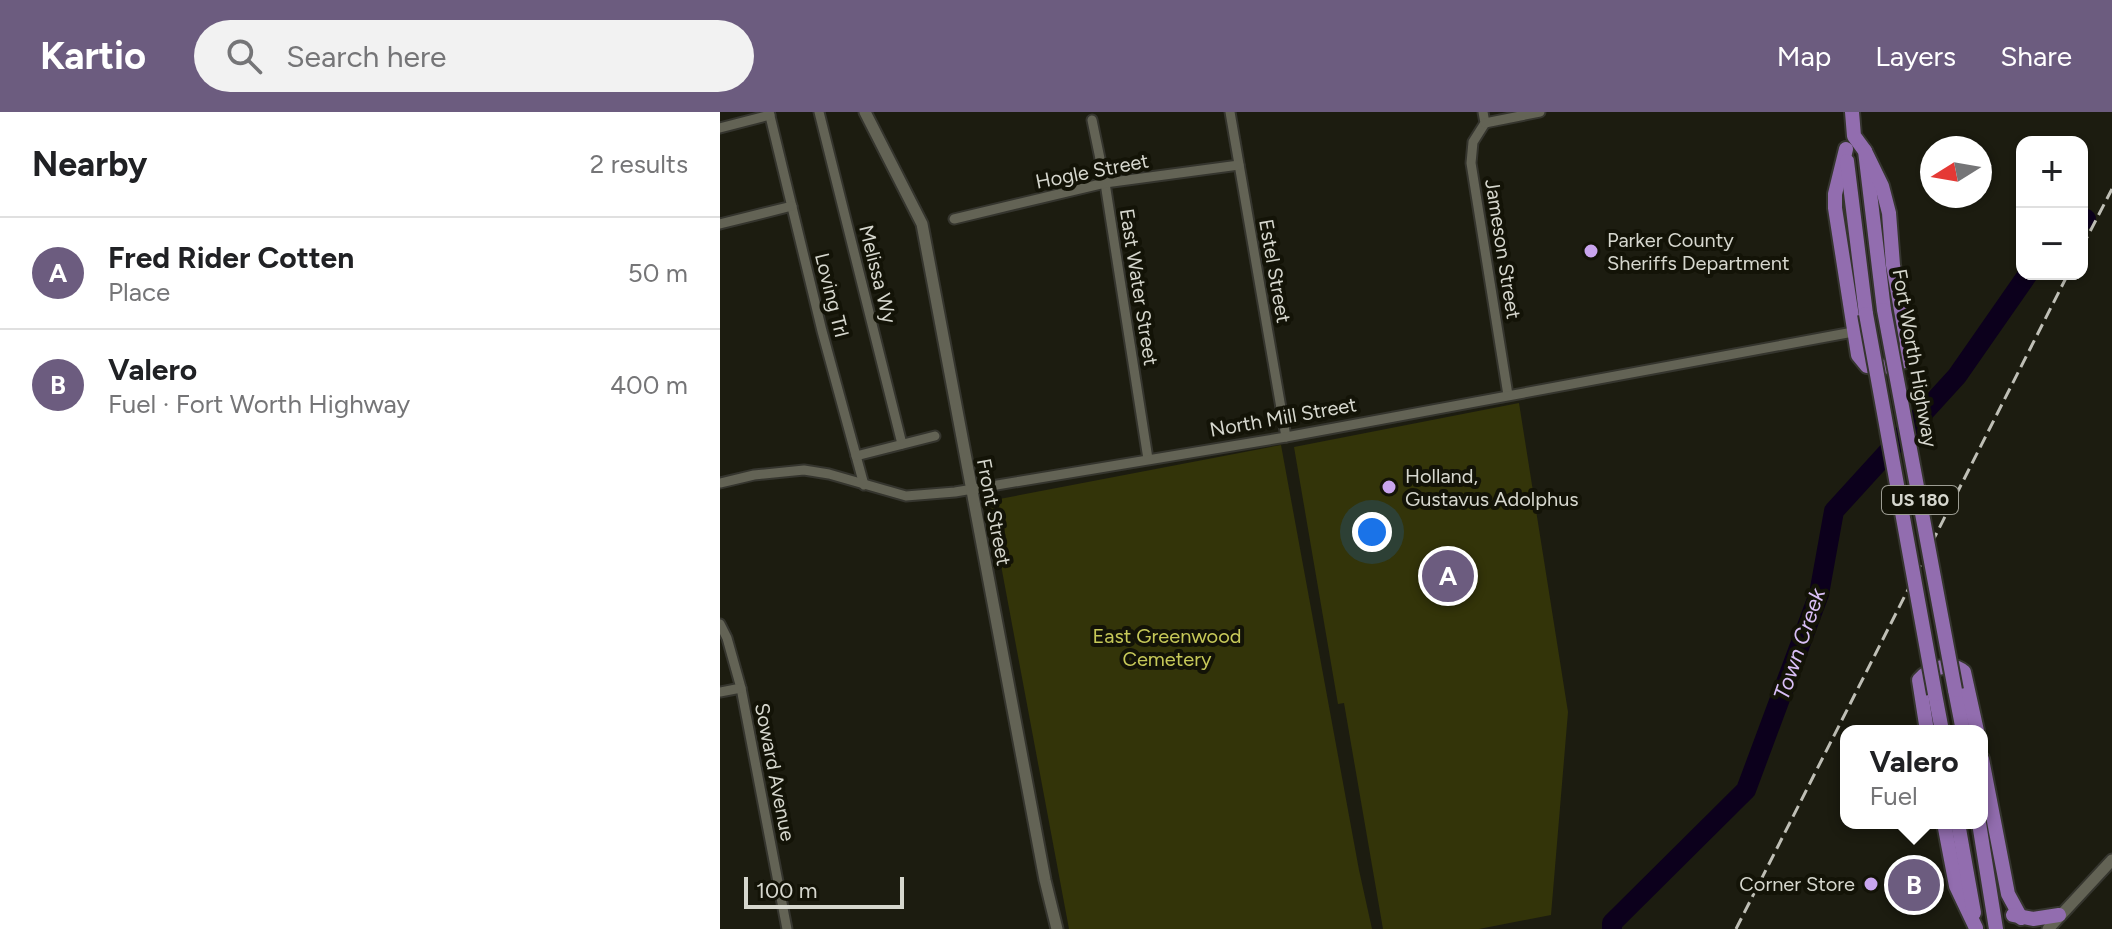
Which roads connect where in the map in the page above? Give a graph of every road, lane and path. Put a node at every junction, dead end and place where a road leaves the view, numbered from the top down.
1 (819, 112) edge
2 (865, 112) edge
3 (1230, 112) edge
4 (1483, 112) edge
5 (1540, 112) edge
6 (1852, 112) edge
7 (770, 114) edge
8 (1092, 120) dead end
9 (1485, 123) junction
10 (720, 128) edge
11 (1854, 136) junction
12 (1846, 149) junction
13 (1865, 151) junction
14 (1239, 165) junction
15 (1105, 183) junction
16 (792, 206) junction
17 (954, 219) dead end
18 (720, 224) edge
19 (1853, 332) junction
20 (1508, 395) junction
21 (935, 436) dead end
22 (1286, 437) junction
23 (902, 444) junction
24 (856, 456) junction
25 (1148, 459) junction
26 (720, 483) edge
27 (864, 485) junction
28 (971, 490) junction
29 (720, 624) edge
30 (741, 688) junction
31 (720, 692) edge
32 (1926, 725) edge
33 (1941, 725) edge
34 (1962, 725) edge
35 (1976, 725) edge
36 (1988, 790) edge
37 (1945, 829) edge
38 (1959, 829) edge
39 (1980, 829) edge
40 (2112, 860) edge
41 (1990, 882) junction
42 (2059, 915) junction
43 (2021, 918) junction
44 (1976, 928) edge
45 (787, 929) edge
46 (1057, 929) edge
47 (1996, 929) edge
48 (2048, 929) edge

1 - 23 street, Melissa Wy
2 - 28 street, Front Street
3 - 14 street, Estel Street
4 - 9 street
5 - 9 street
6 - 11 main road
7 - 10 street
7 - 16 street, Loving Trl
8 - 15 street, East Water Street
9 - 20 street, Jameson Street
11 - 12 main road
11 - 13 main road, Fort Worth Highway / US 180
12 - 19 main road
12 - 33 main road, Fort Worth Highway / US 180, bridge
13 - 19 main road
13 - 34 main road, Fort Worth Highway / US 180, bridge
14 - 15 street, Hogle Street
14 - 22 street, Estel Street
15 - 17 street, Hogle Street
15 - 25 street, East Water Street
16 - 18 street
16 - 24 street, Loving Trl
19 - 20 street, North Mill Street
20 - 22 street, North Mill Street
21 - 23 street
22 - 25 street, North Mill Street
23 - 24 street
24 - 27 street, Loving Trl
25 - 28 street, North Mill Street
26 - 27 street, North Mill Street
27 - 28 street, North Mill Street
28 - 46 street, Front Street
29 - 30 street, Soward Avenue
30 - 31 street
30 - 45 street, Soward Avenue
32 - 35 main road
36 - 43 main road
37 - 44 main road
38 - 44 main road
39 - 41 main road
40 - 42 street
41 - 43 main road
41 - 47 main road
42 - 43 main road
42 - 48 street

